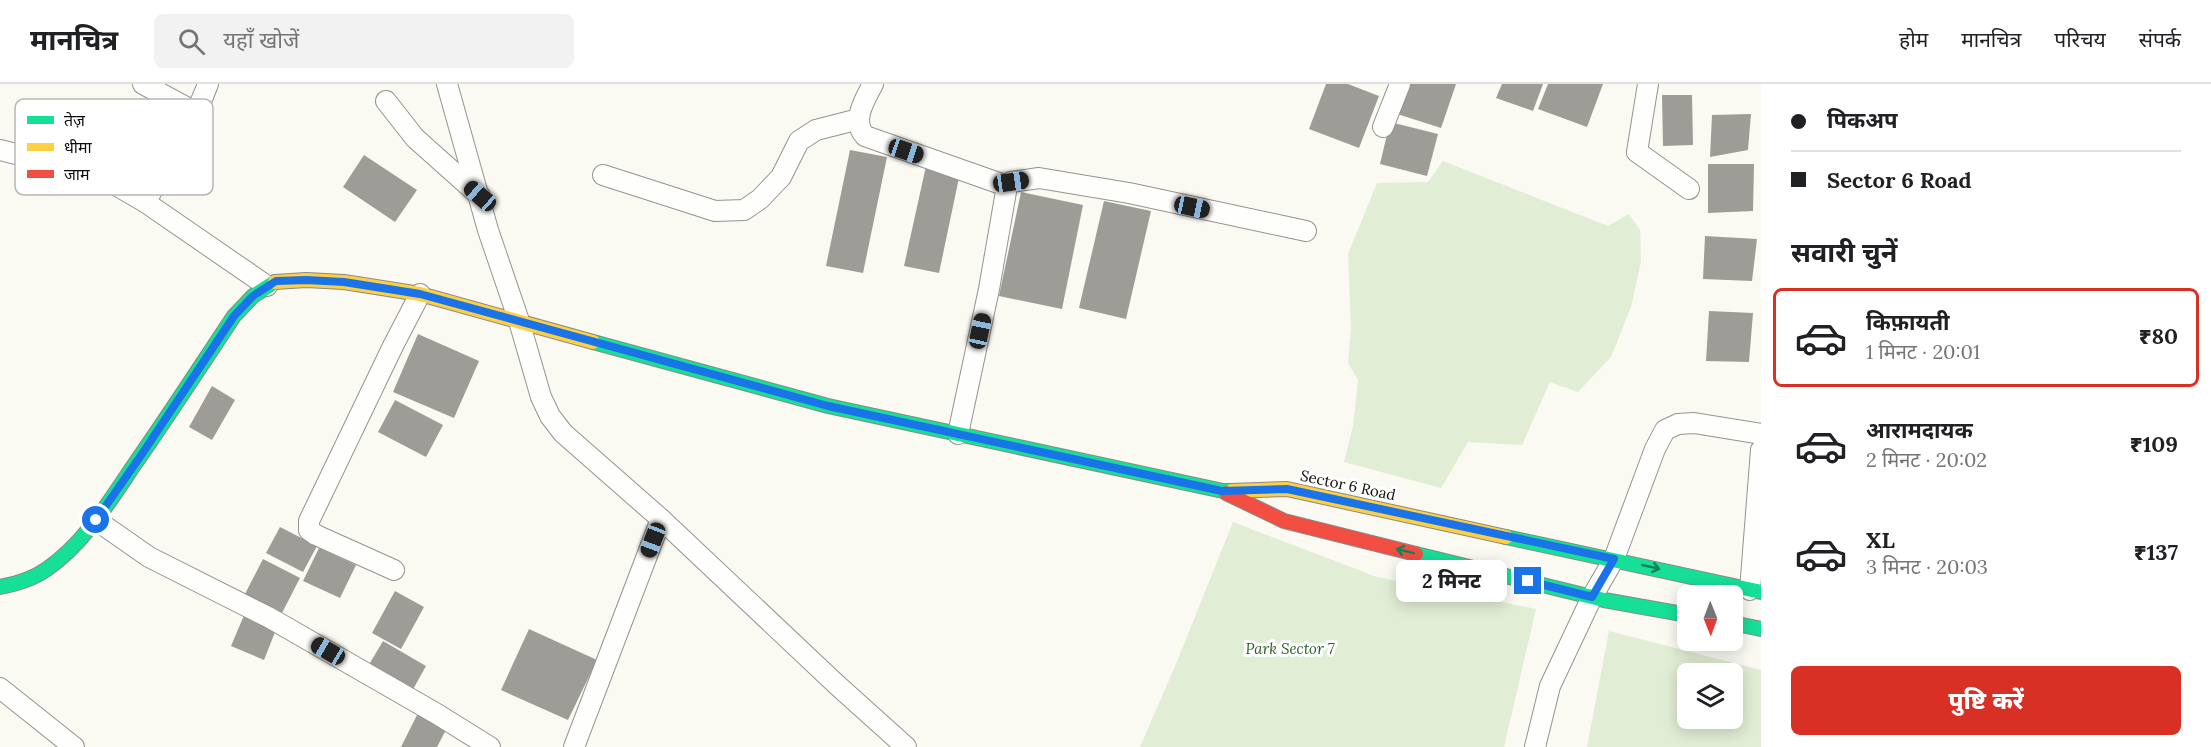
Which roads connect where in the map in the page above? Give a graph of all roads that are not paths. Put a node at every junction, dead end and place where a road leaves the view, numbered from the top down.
1 (143, 84) edge
2 (208, 84) edge
3 (447, 84) edge
4 (873, 84) edge
5 (1400, 84) edge
6 (1648, 84) edge
7 (171, 99) edge
8 (202, 99) edge
9 (386, 101) dead end
10 (859, 119) junction
11 (1383, 127) dead end
12 (0, 150) edge
13 (15, 154) edge
14 (603, 175) dead end
15 (1007, 186) junction
16 (1689, 189) dead end
17 (132, 195) edge
18 (149, 195) edge
19 (480, 196) junction
20 (145, 202) junction
21 (1306, 231) dead end
22 (267, 286) junction
23 (420, 294) junction
24 (519, 321) junction
25 (958, 434) junction
26 (1761, 434) edge
27 (1761, 450) edge
28 (1222, 491) junction
29 (661, 519) junction
30 (96, 520) junction
31 (1614, 559) junction
32 (393, 570) dead end
33 (0, 587) edge
34 (1755, 591) edge
35 (1592, 597) junction
36 (1677, 613) edge
37 (1743, 625) edge
38 (1761, 629) edge
39 (0, 688) edge
40 (74, 747) edge
41 (490, 747) edge
42 (574, 747) edge
43 (906, 747) edge
44 (1535, 747) edge

1 - 7 street
2 - 8 street
3 - 19 street
4 - 10 street
5 - 11 street
6 - 16 street
9 - 19 street
10 - 14 street
10 - 15 street
12 - 13 street
15 - 21 street
15 - 25 street
17 - 20 street
18 - 20 street
19 - 24 street
20 - 22 street
22 - 23 street
22 - 30 street
23 - 24 street
23 - 32 street
24 - 25 street
24 - 29 street
25 - 28 street
26 - 31 street
27 - 34 street
28 - 31 street, Sector 6 Road
35 -> 28 street
29 - 42 street
29 - 43 street
30 - 33 street
30 - 41 street
31 -> 34 street, Sector 6 Road
31 - 35 street
35 - 36 street
35 - 44 street
37 - 38 street
39 - 40 street

